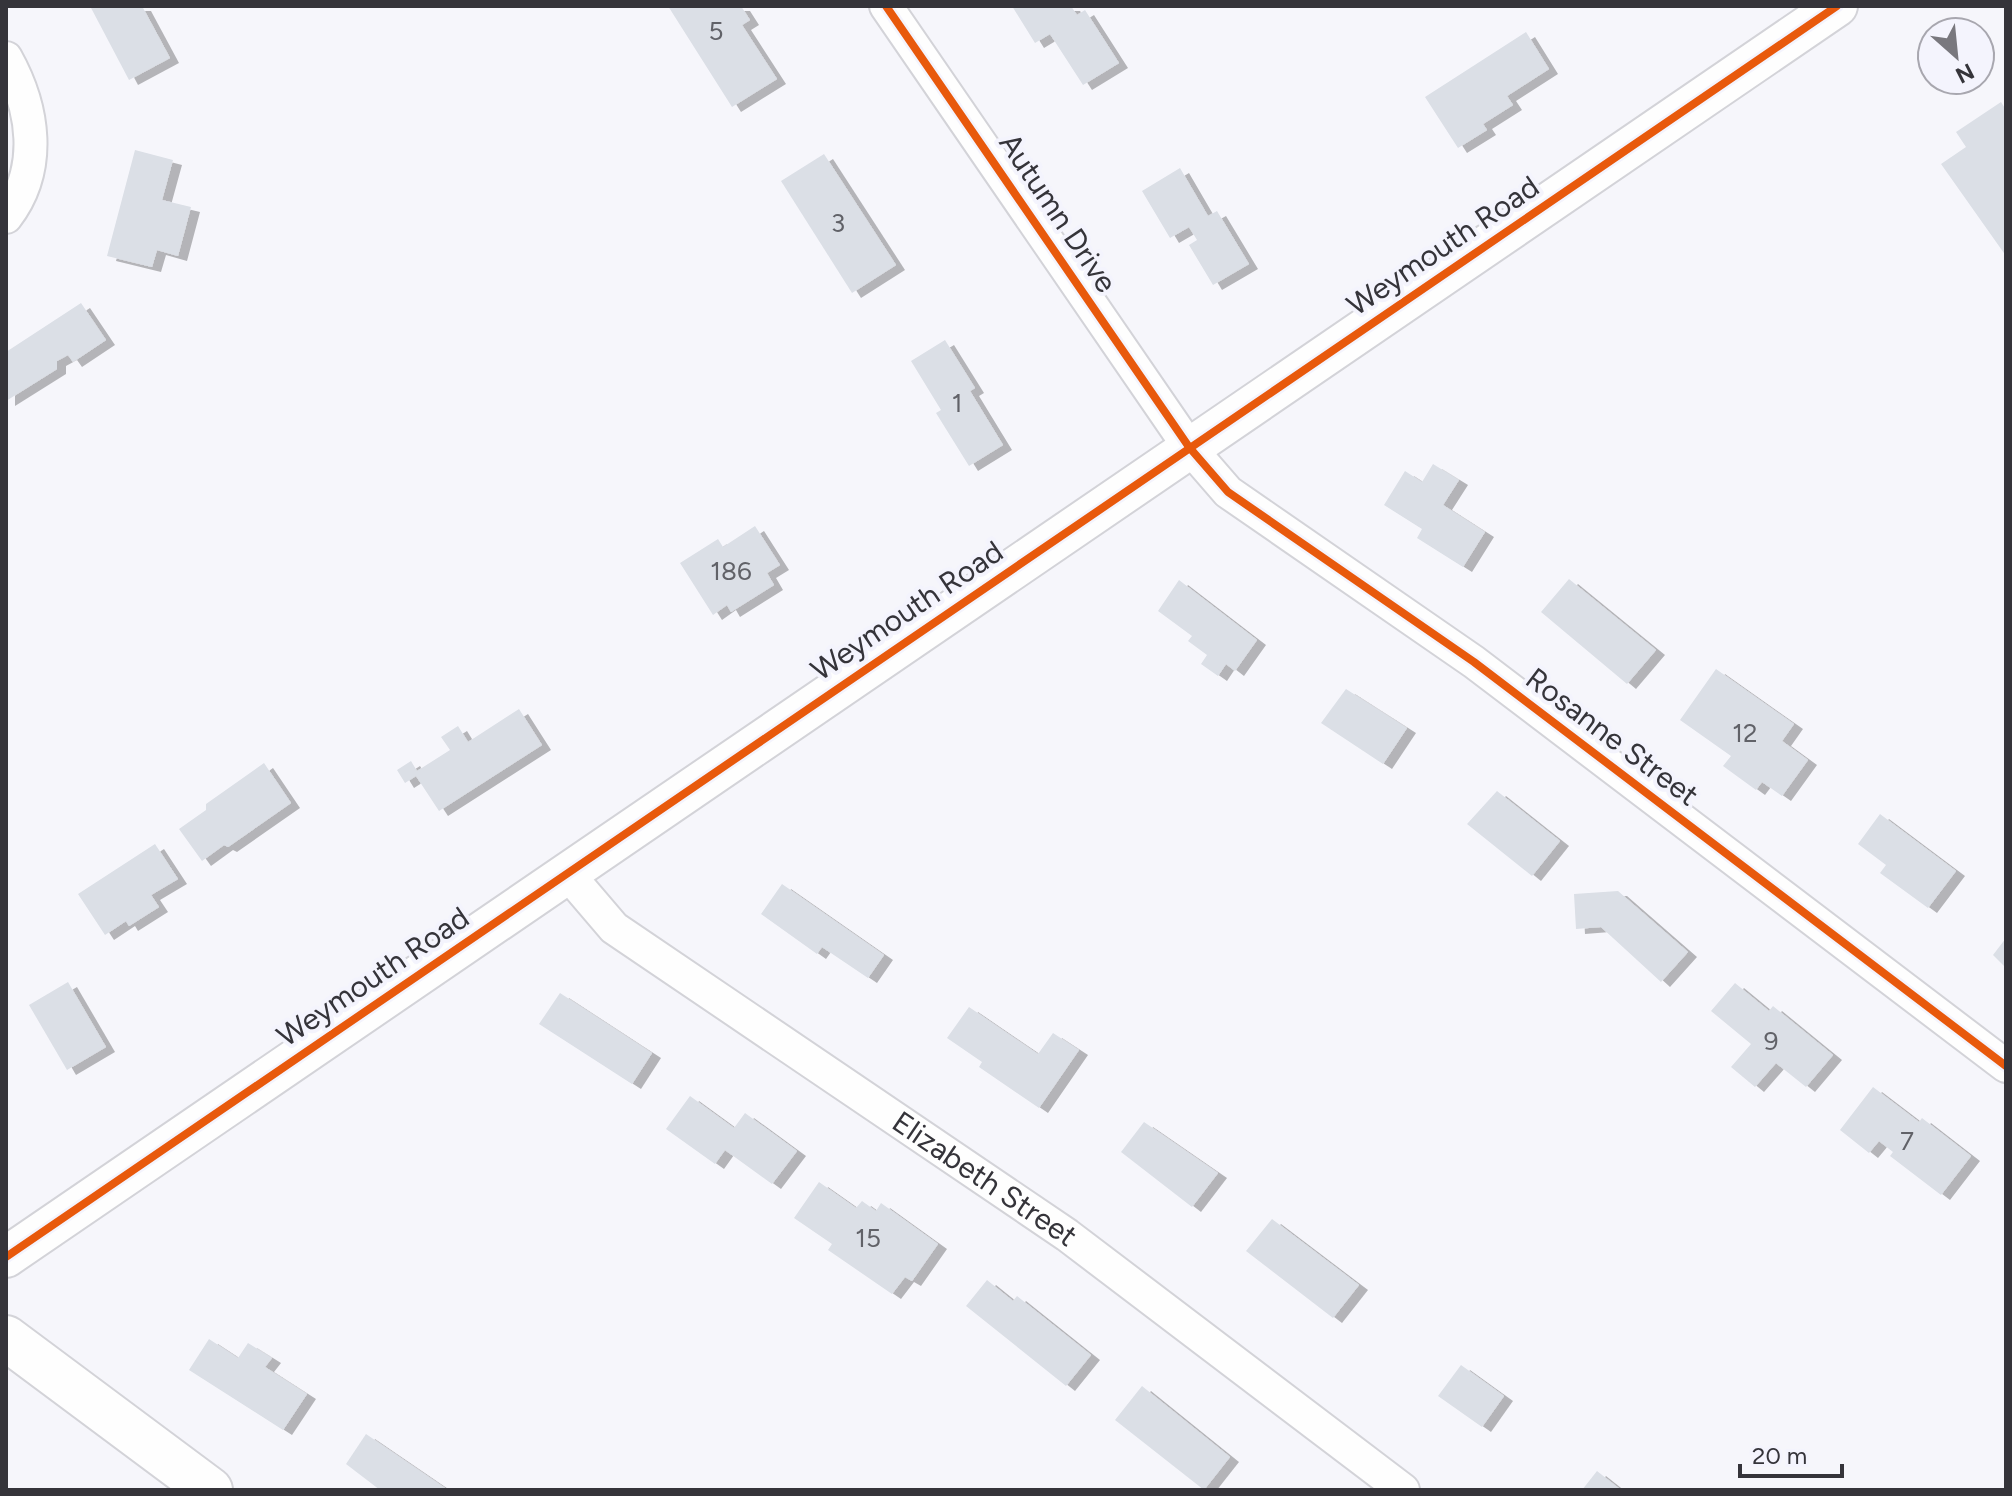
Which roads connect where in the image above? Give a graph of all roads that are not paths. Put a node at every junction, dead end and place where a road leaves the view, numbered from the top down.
1 (886, 6) edge
2 (1837, 6) edge
3 (6, 58) edge
4 (6, 217) edge
5 (1189, 447) junction
6 (567, 873) junction
7 (2006, 1066) edge
8 (6, 1257) edge
9 (6, 1338) edge
10 (210, 1490) edge
11 (1403, 1490) edge

1 - 5 street, Autumn Drive
2 - 5 street, Weymouth Road
3 - 4 street
5 - 6 street, Weymouth Road
5 - 7 street, Rosanne Street
6 - 8 street, Weymouth Road
6 - 11 street, Elizabeth Street
9 - 10 main road

